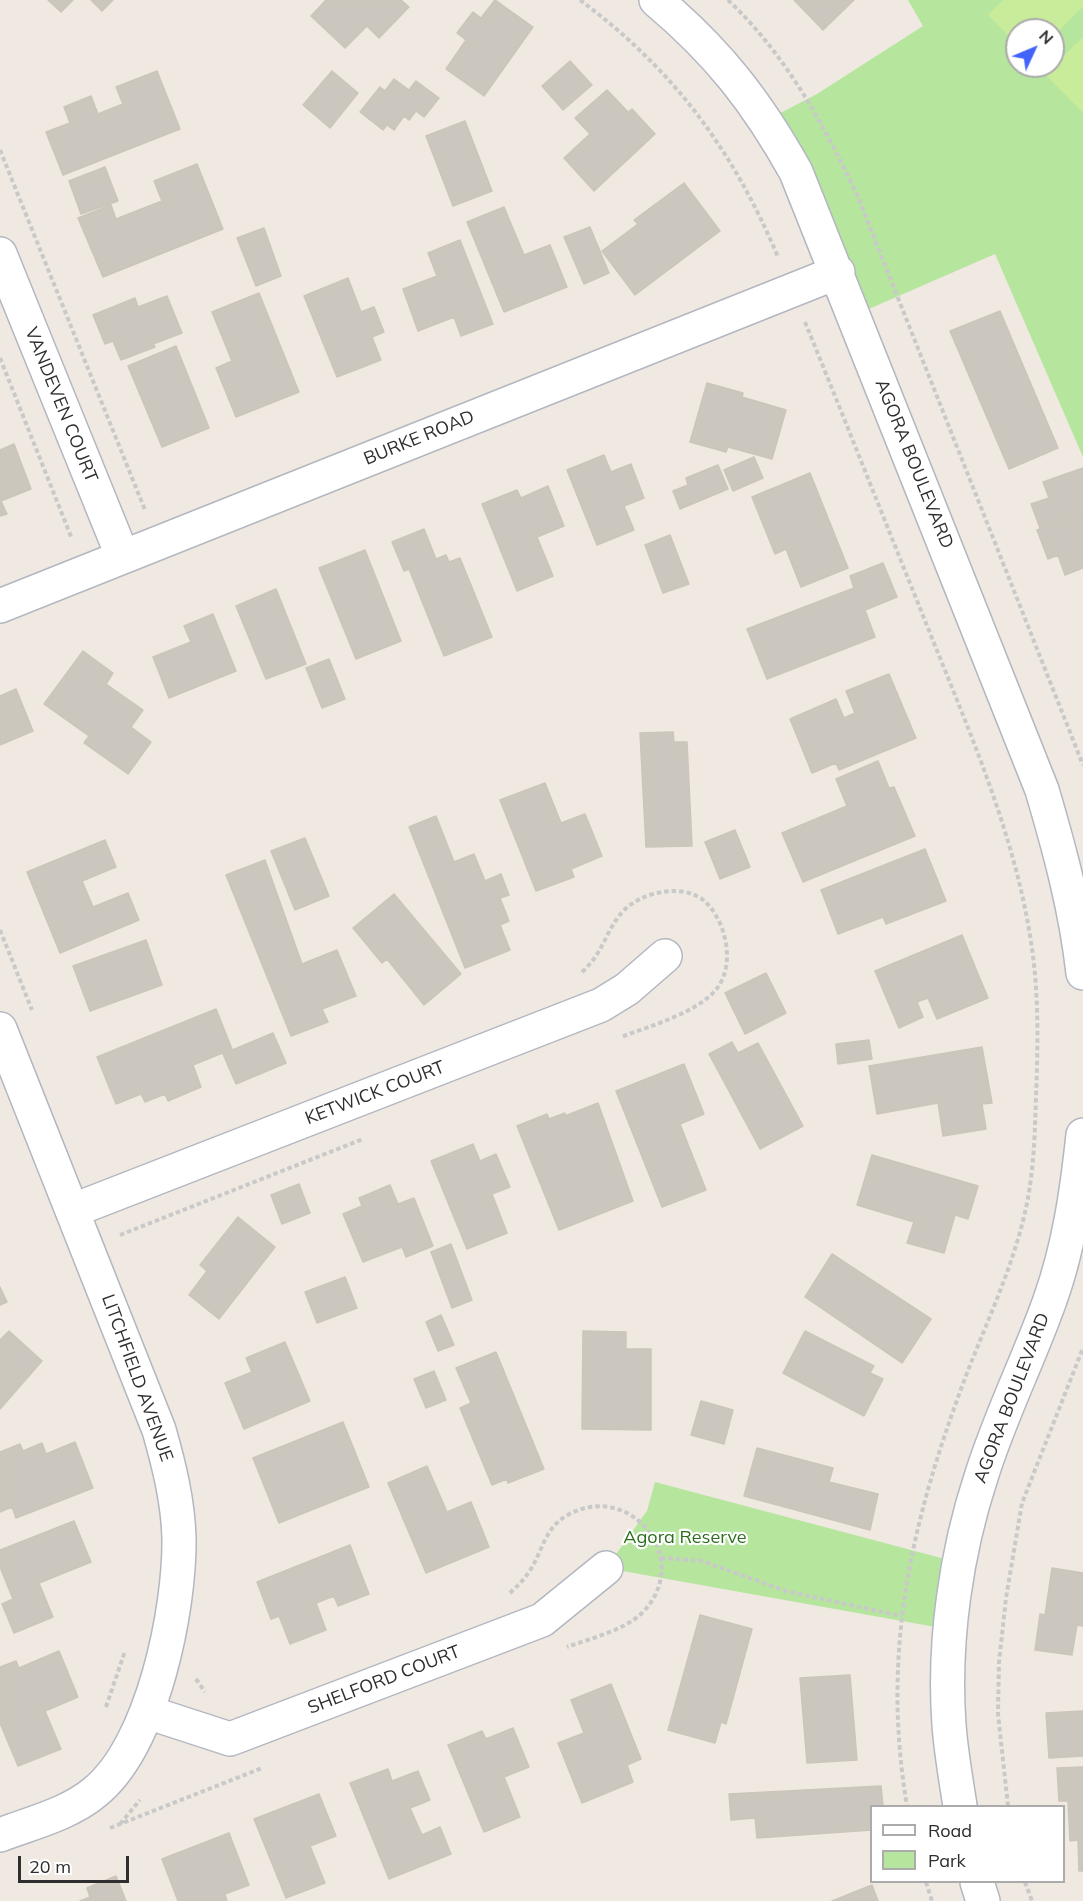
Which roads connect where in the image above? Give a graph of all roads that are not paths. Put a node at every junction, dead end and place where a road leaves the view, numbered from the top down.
1 (656, 0) edge
2 (0, 254) edge
3 (838, 273) junction
4 (122, 555) junction
5 (0, 606) edge
6 (665, 956) dead end
7 (1083, 973) edge
8 (0, 1029) edge
9 (1083, 1135) edge
10 (74, 1210) junction
11 (606, 1568) dead end
12 (147, 1712) junction
13 (960, 1805) edge
14 (0, 1835) edge
15 (978, 1883) edge
16 (983, 1901) edge

1 - 3 street, AGORA BOULEVARD
2 - 4 street, VANDEVEN COURT
3 - 4 street, BURKE ROAD
3 - 7 street, AGORA BOULEVARD
4 - 5 street, BURKE ROAD
6 - 10 street, KETWICK COURT
8 - 10 street, LITCHFIELD AVENUE
9 - 13 street, AGORA BOULEVARD
10 - 12 street, LITCHFIELD AVENUE
11 - 12 street, SHELFORD COURT
12 - 14 street, LITCHFIELD AVENUE
15 - 16 street

